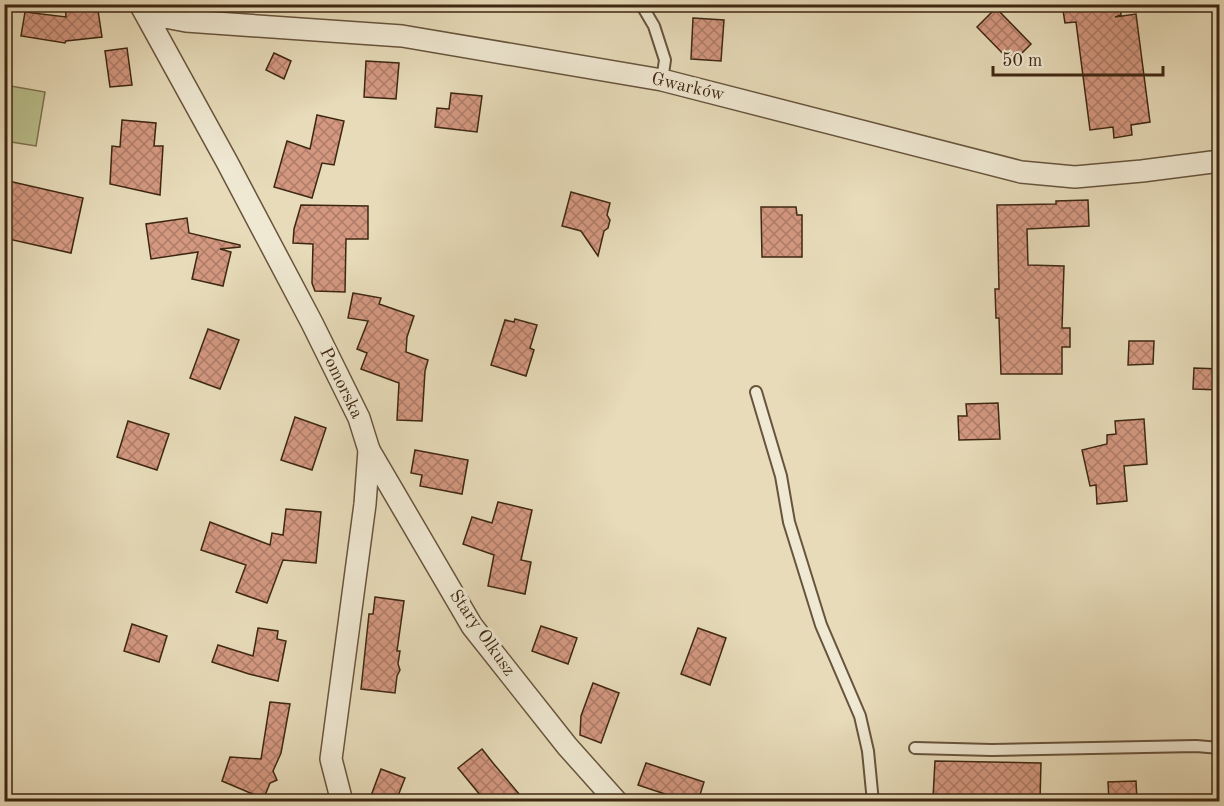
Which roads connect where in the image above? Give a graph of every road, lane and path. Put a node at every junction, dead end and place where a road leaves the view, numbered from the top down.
1 (140, 4) edge
2 (641, 4) edge
3 (151, 22) junction
4 (662, 80) junction
5 (1220, 161) edge
6 (756, 392) dead end
7 (369, 450) junction
8 (915, 748) dead end
9 (1220, 748) edge
10 (342, 801) edge
11 (617, 801) edge
12 (873, 801) edge

1 - 3 street, Pomorska
2 - 4 lane
3 - 4 street, Gwarków
3 - 7 street, Pomorska
4 - 5 street, Gwarków
6 - 12 lane
7 - 10 street, Pomorska
7 - 11 street, Stary Olkusz
8 - 9 lane

